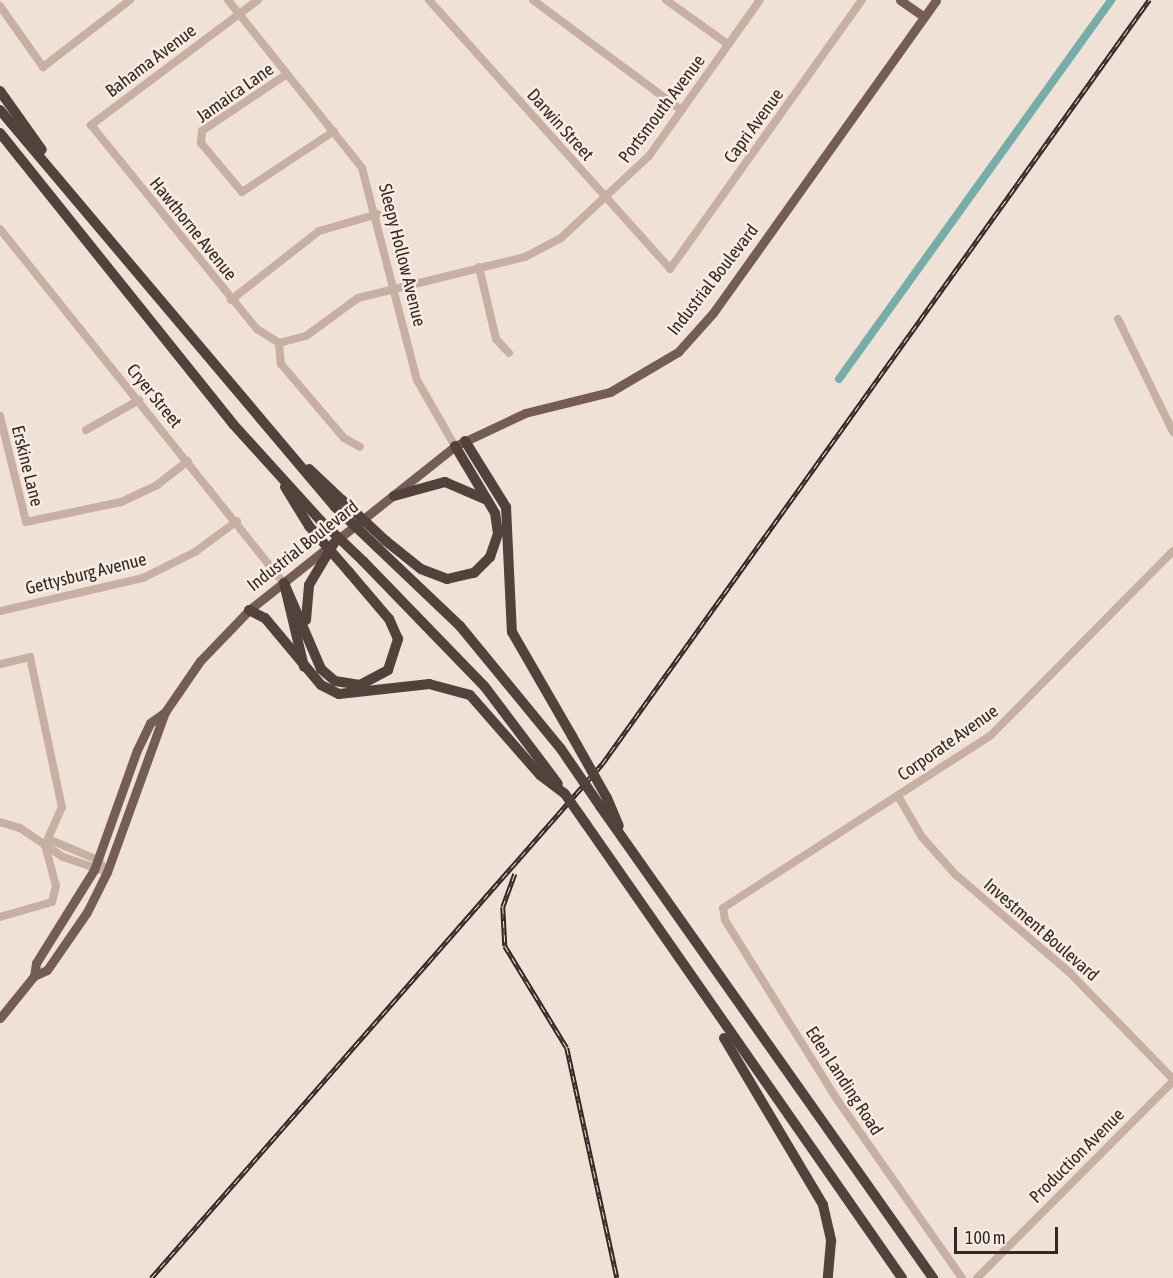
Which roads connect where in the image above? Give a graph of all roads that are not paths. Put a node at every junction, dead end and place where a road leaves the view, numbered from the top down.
1 (7, 0) edge
2 (130, 0) edge
3 (228, 0) edge
4 (258, 0) edge
5 (429, 0) edge
6 (533, 0) edge
7 (666, 0) edge
8 (760, 0) edge
9 (862, 0) edge
10 (900, 0) edge
11 (936, 0) edge
12 (0, 5) edge
13 (240, 14) junction
14 (924, 17) junction
15 (729, 45) junction
16 (287, 74) junction
17 (0, 91) edge
18 (0, 110) edge
19 (681, 110) junction
20 (91, 125) joint
21 (334, 131) junction
22 (0, 133) edge
23 (605, 199) junction
24 (378, 214) junction
25 (92, 218) junction
26 (2, 234) edge
27 (479, 267) junction
28 (670, 269) joint
29 (395, 288) junction
30 (231, 300) junction
31 (1118, 319) dead end
32 (279, 343) junction
33 (510, 353) dead end
34 (139, 400) junction
35 (0, 416) edge
36 (86, 430) dead end
37 (1173, 432) edge
38 (460, 444) junction
39 (360, 447) dead end
40 (4, 452) edge
41 (188, 461) junction
42 (281, 479) junction
43 (394, 496) junction
44 (490, 501) junction
45 (237, 521) junction
46 (334, 543) junction
47 (382, 544) junction
48 (1173, 551) edge
49 (284, 583) junction
50 (249, 610) junction
51 (0, 611) edge
52 (308, 635) junction
53 (0, 664) edge
54 (304, 666) junction
55 (165, 712) junction
56 (543, 771) junction
57 (898, 796) junction
58 (604, 802) junction
59 (0, 822) edge
60 (46, 842) junction
61 (75, 850) junction
62 (67, 859) junction
63 (98, 860) junction
64 (94, 870) junction
65 (53, 871) junction
66 (107, 872) junction
67 (734, 896) joint
68 (0, 917) edge
69 (34, 976) junction
70 (697, 988) junction
71 (0, 1018) edge
72 (1173, 1080) edge
73 (828, 1278) edge
74 (902, 1278) edge
75 (933, 1278) edge
76 (962, 1278) edge
77 (976, 1278) edge

1 - 12 street
2 - 12 street
3 - 13 street, Sleepy Hollow Avenue
4 - 13 street, Bahama Avenue
5 - 23 street, Darwin Street
6 - 19 street
7 - 15 street
8 - 15 street, Portsmouth Avenue
9 - 28 street, Capri Avenue
10 - 14 main road
11 - 14 main road, Industrial Boulevard
13 - 16 street, Sleepy Hollow Avenue
13 - 20 street, Bahama Avenue
14 - 38 main road, Industrial Boulevard
15 - 19 street, Portsmouth Avenue
16 - 21 street, Sleepy Hollow Avenue
16 - 21 street, Jamaica Lane
17 - 25 highway
18 - 25 highway
19 - 23 street, Portsmouth Avenue
20 - 30 street, Hawthorne Avenue
21 - 24 street, Sleepy Hollow Avenue
22 - 42 highway
23 - 27 street, Portsmouth Avenue
23 - 28 street, Darwin Street
24 - 29 street, Sleepy Hollow Avenue
24 - 30 street
25 - 47 highway, bridge
26 - 34 street, Cryer Street
27 - 29 street, Portsmouth Avenue
27 - 33 street
29 - 32 street, Portsmouth Avenue
29 - 38 street, Sleepy Hollow Avenue
30 - 32 street, Hawthorne Avenue
31 - 37 street
32 - 39 street
34 - 36 street
34 - 41 street, Cryer Street
35 - 40 street, Erskine Lane
38 - 43 main road, Industrial Boulevard
38 - 44 highway
38 - 58 highway, bridge
40 - 41 street, Erskine Lane
41 - 45 street, Cryer Street
42 - 52 highway, bridge
42 - 56 highway, bridge
43 - 44 highway
43 - 46 main road, Industrial Boulevard
44 - 47 highway
45 - 49 street, Cryer Street
45 - 51 street, Gettysburg Avenue
46 - 49 main road, Industrial Boulevard
46 - 52 highway
47 - 58 highway, bridge
48 - 57 street, Corporate Avenue
49 - 50 main road, Industrial Boulevard
49 - 52 highway
49 - 54 highway
50 - 54 highway
50 - 55 main road, Industrial Boulevard
53 - 60 street
54 - 56 highway
55 - 63 main road, Industrial Boulevard
55 - 66 main road, Industrial Boulevard
56 - 70 highway, bridge
57 - 67 street, Corporate Avenue
57 - 72 street, Investment Boulevard
58 - 75 highway
59 - 60 street
60 - 61 street
60 - 62 street
60 - 65 street
61 - 62 street
61 - 63 street
62 - 64 street
62 - 65 street
63 - 64 main road, Industrial Boulevard
63 - 66 street
64 - 66 street
64 - 69 main road, Industrial Boulevard
65 - 68 street
66 - 69 main road, Industrial Boulevard
67 - 76 street, Eden Landing Road
69 - 71 main road, Industrial Boulevard
70 - 73 highway
70 - 74 highway
72 - 77 street, Production Avenue

